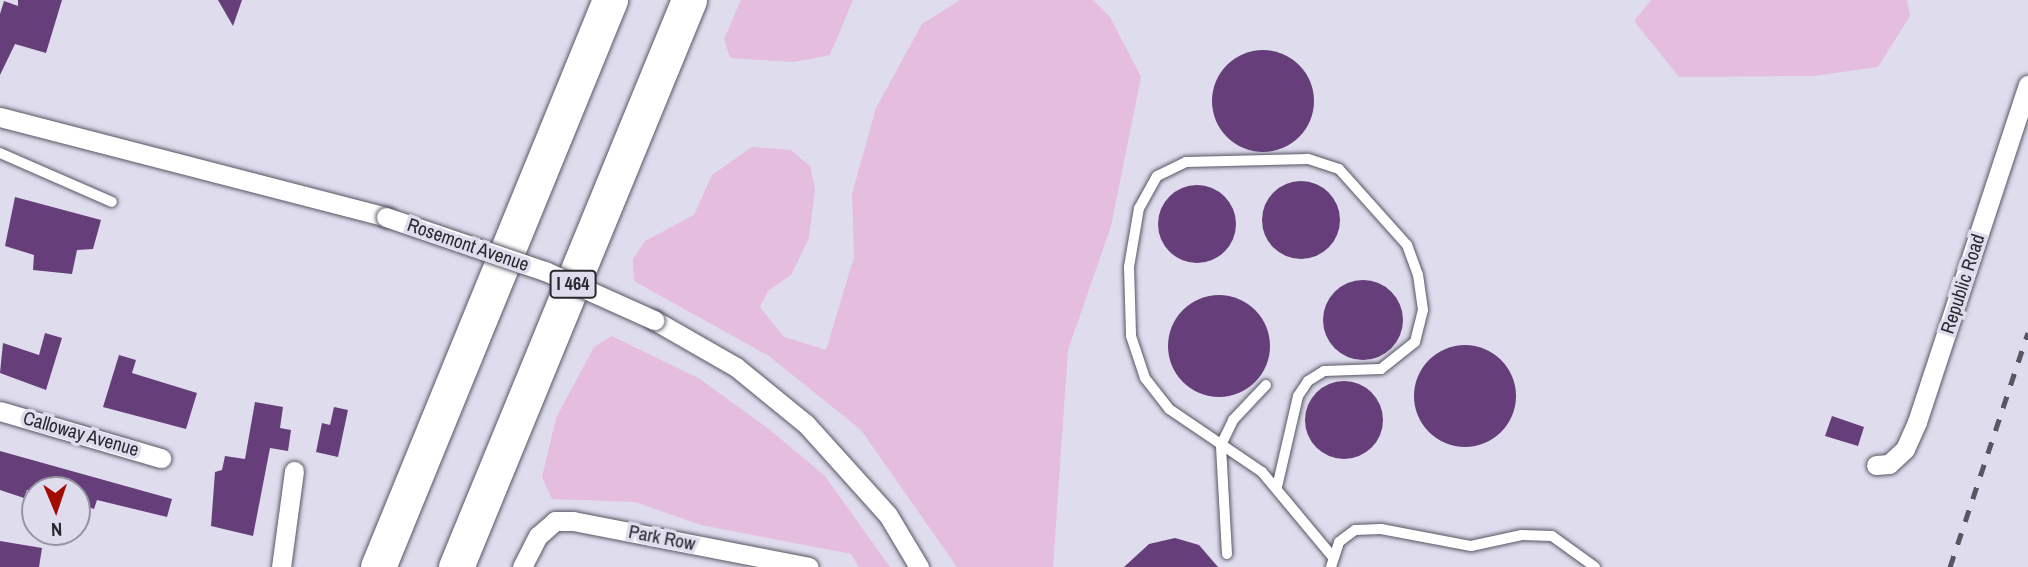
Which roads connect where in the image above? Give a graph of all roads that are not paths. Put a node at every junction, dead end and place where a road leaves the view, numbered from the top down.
1 (610, 0) edge
2 (689, 0) edge
3 (2028, 85) edge
4 (0, 117) edge
5 (0, 153) edge
6 (112, 202) dead end
7 (1266, 385) dead end
8 (0, 411) edge
9 (1221, 445) junction
10 (162, 457) dead end
11 (1876, 465) dead end
12 (294, 471) dead end
13 (1277, 488) junction
14 (1227, 554) dead end
15 (1332, 556) junction
16 (281, 567) edge
17 (378, 567) edge
18 (456, 567) edge
19 (522, 567) edge
20 (809, 567) edge
21 (919, 567) edge
22 (1331, 567) edge
23 (1595, 567) edge

1 - 17 highway
2 - 18 highway, I 464
3 - 11 street, Republic Road
4 - 21 street, Rosemont Avenue, bridge
5 - 6 lane
7 - 9 lane
8 - 10 street, Calloway Avenue
9 - 13 lane
9 - 13 lane
9 - 14 lane
12 - 16 street
13 - 15 lane
15 - 22 lane
15 - 23 lane
19 - 20 street, Park Row

